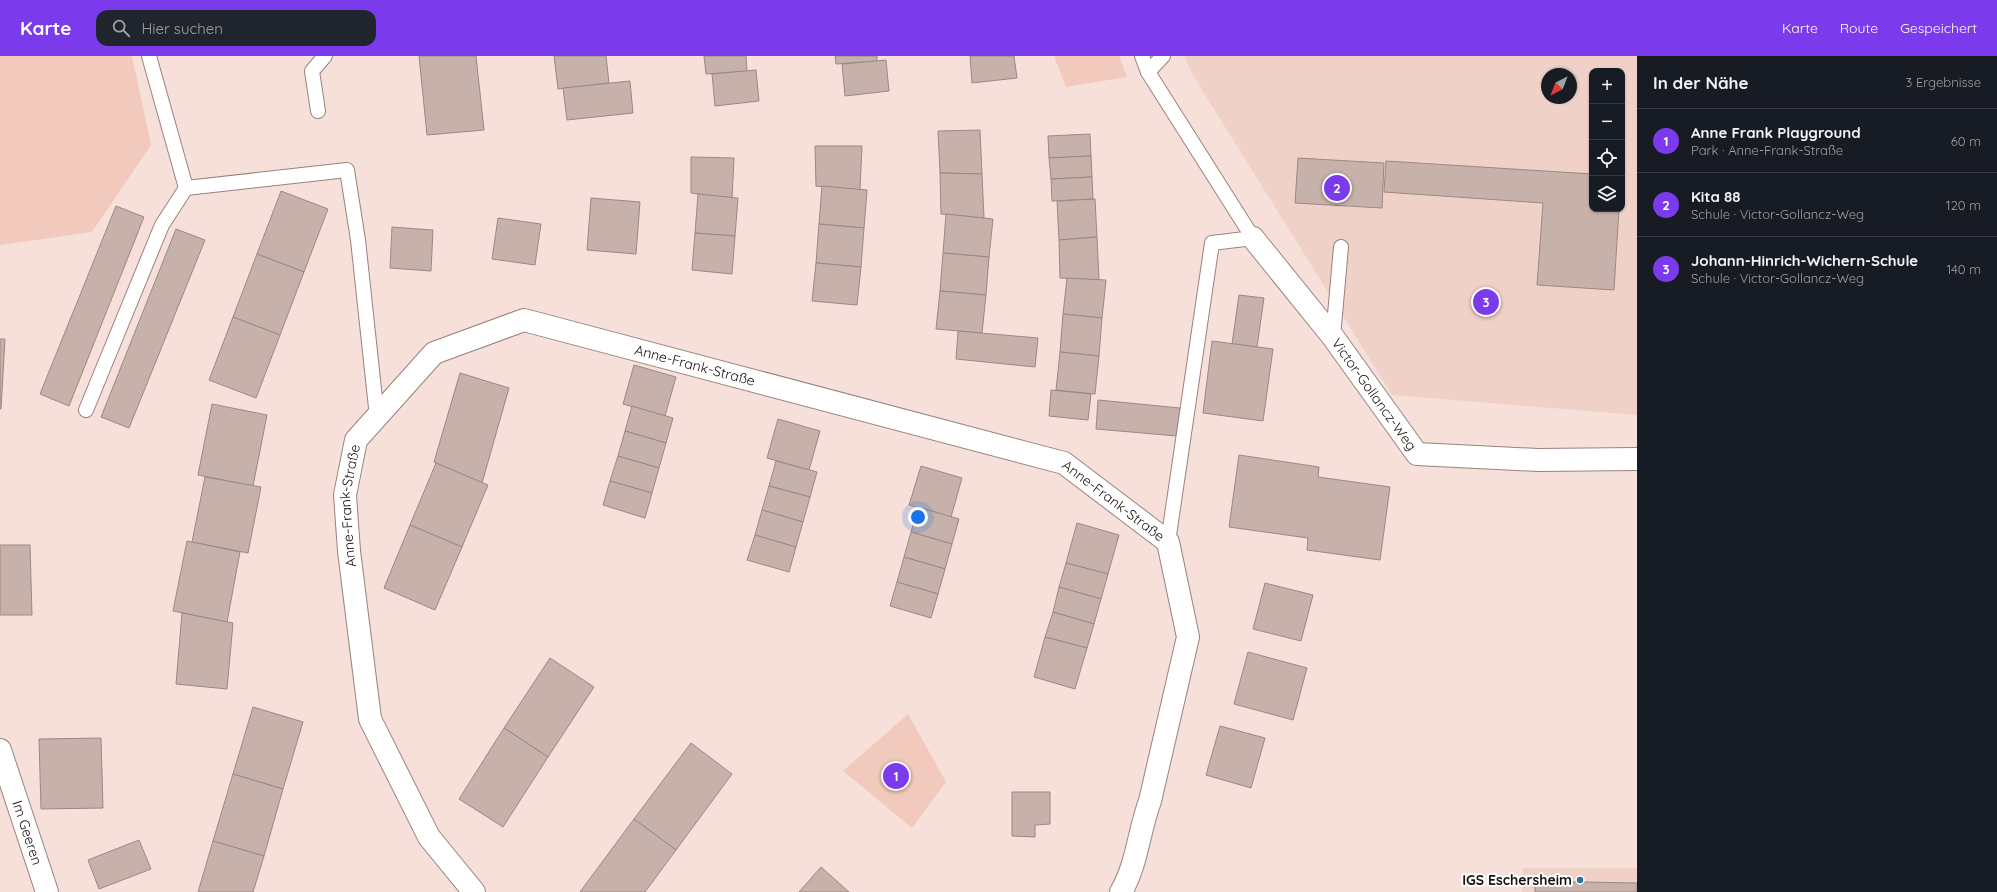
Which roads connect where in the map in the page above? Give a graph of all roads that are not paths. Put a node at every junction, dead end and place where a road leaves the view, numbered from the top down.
1 (149, 56) edge
2 (324, 56) edge
3 (1142, 56) edge
4 (1163, 56) edge
5 (1148, 72) junction
6 (318, 111) dead end
7 (186, 188) junction
8 (1253, 238) junction
9 (1341, 247) dead end
10 (1333, 337) junction
11 (86, 410) dead end
12 (377, 416) junction
13 (1637, 459) edge
14 (1168, 542) junction
15 (0, 750) edge
16 (47, 892) edge
17 (474, 892) edge
18 (1121, 892) edge

1 - 7 lane
2 - 6 lane
3 - 5 lane
4 - 5 lane
5 - 8 lane
7 - 11 lane
7 - 12 lane
8 - 10 street, Victor-Gollancz-Weg
8 - 14 lane
9 - 10 lane
10 - 13 street, Victor-Gollancz-Weg
12 - 14 street, Anne-Frank-Straße
12 - 17 street, Anne-Frank-Straße
14 - 18 street, Anne-Frank-Straße
15 - 16 street, Im Geeren

